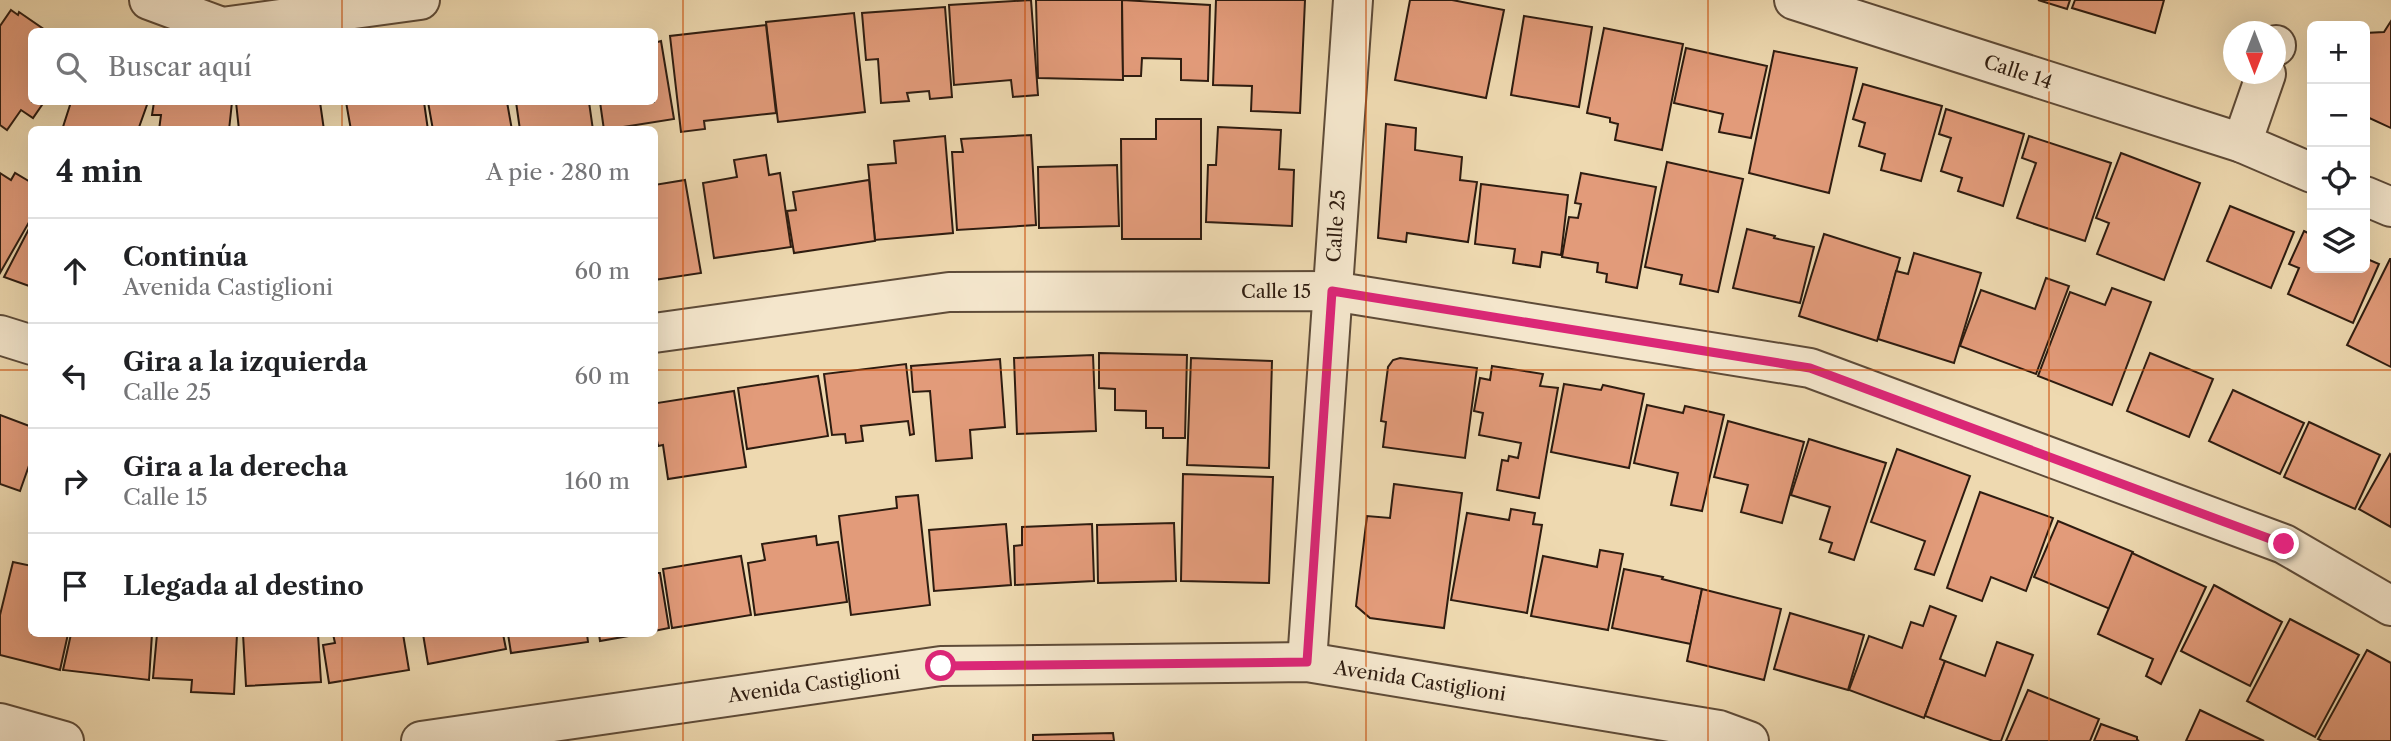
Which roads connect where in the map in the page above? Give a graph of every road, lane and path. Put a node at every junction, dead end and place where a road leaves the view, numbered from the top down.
1 (149, 0) edge
2 (420, 0) edge
3 (1353, 0) edge
4 (1794, 0) edge
5 (2263, 84) edge
6 (2242, 143) junction
7 (2307, 171) edge
8 (2370, 198) edge
9 (2391, 207) edge
10 (1332, 291) junction
11 (658, 332) edge
12 (0, 335) edge
13 (28, 344) edge
14 (2391, 606) edge
15 (1307, 662) junction
16 (0, 723) edge
17 (64, 741) edge
18 (421, 741) edge
19 (1749, 741) edge

1 - 2 street
3 - 10 street, Calle 25
4 - 6 street, Calle 14
5 - 6 street
6 - 7 street, Calle 14
8 - 9 street
10 - 11 street, Calle 15
10 - 14 street, Calle 15
10 - 15 street, Calle 25
12 - 13 street
15 - 18 street, Avenida Castiglioni
15 - 19 street, Avenida Castiglioni
16 - 17 street

